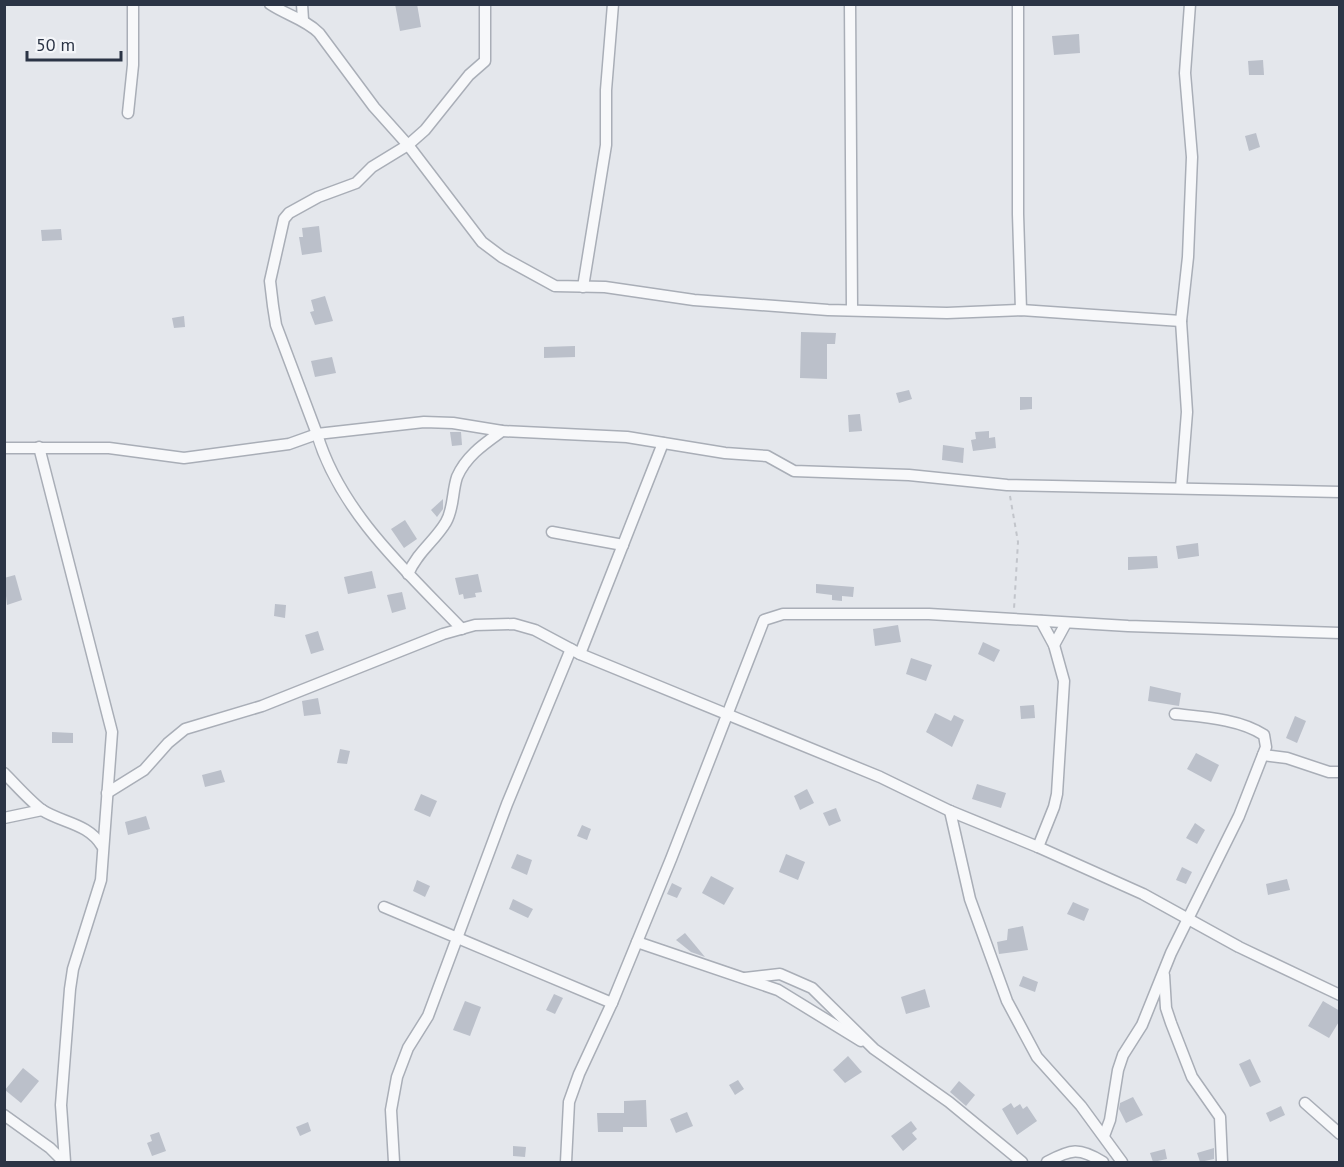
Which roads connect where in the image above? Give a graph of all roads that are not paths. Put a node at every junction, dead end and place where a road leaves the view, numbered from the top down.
1 (133, 4) edge
2 (270, 4) edge
3 (302, 4) edge
4 (484, 4) edge
5 (613, 4) edge
6 (850, 4) edge
7 (1018, 4) edge
8 (1190, 4) edge
9 (303, 20) junction
10 (128, 113) dead end
11 (408, 145) junction
12 (583, 287) junction
13 (852, 309) junction
14 (1021, 310) junction
15 (1181, 321) junction
16 (502, 431) junction
17 (317, 434) junction
18 (663, 443) junction
19 (39, 447) junction
20 (4, 448) edge
21 (1181, 488) junction
22 (1340, 492) edge
23 (552, 532) dead end
24 (622, 545) junction
25 (408, 574) junction
26 (1041, 621) junction
27 (1066, 622) junction
28 (462, 629) junction
29 (1340, 633) edge
30 (1054, 645) junction
31 (575, 652) junction
32 (726, 714) junction
33 (1175, 714) dead end
34 (1263, 755) junction
35 (1340, 772) edge
36 (4, 773) edge
37 (107, 793) junction
38 (42, 810) junction
39 (950, 811) junction
40 (4, 819) edge
41 (102, 846) junction
42 (1038, 847) junction
43 (384, 907) dead end
44 (1189, 919) junction
45 (456, 937) junction
46 (637, 942) junction
47 (1164, 972) junction
48 (745, 978) junction
49 (1340, 995) edge
50 (612, 1003) junction
51 (874, 1049) junction
52 (1305, 1103) dead end
53 (4, 1115) edge
54 (1340, 1134) edge
55 (1104, 1136) junction
56 (64, 1162) edge
57 (394, 1162) edge
58 (566, 1162) edge
59 (1022, 1162) edge
60 (1047, 1162) edge
61 (1102, 1162) edge
62 (1122, 1162) edge
63 (1222, 1162) edge

1 - 10 street
2 - 9 street
3 - 9 street
4 - 11 street
5 - 12 street
6 - 13 street
7 - 14 street
8 - 15 street
9 - 11 street
11 - 12 street
11 - 17 street
12 - 13 street
13 - 14 street
14 - 15 street
15 - 21 street
16 - 17 street
16 - 18 street
16 - 25 street
17 - 19 street
17 - 25 street
18 - 21 street
18 - 24 street
19 - 20 street
19 - 37 street
21 - 22 street
23 - 24 street
24 - 31 street
25 - 28 street
26 - 27 street
26 - 30 street
26 - 32 street
27 - 29 street
27 - 30 street
28 - 31 street
28 - 37 street
30 - 42 street
31 - 32 street
31 - 45 street
32 - 39 street
32 - 46 street
33 - 34 street
34 - 35 street
34 - 44 street
36 - 38 street
37 - 41 street
38 - 40 street
38 - 41 street
39 - 42 street
39 - 55 street
41 - 56 street
42 - 44 street
43 - 45 street
44 - 47 street
44 - 49 street
45 - 50 street
45 - 57 street
46 - 48 street
46 - 50 street
47 - 55 street
47 - 63 street
48 - 51 street
48 - 51 street
50 - 58 street
51 - 59 street
52 - 54 street
53 - 56 street
55 - 62 street
60 - 61 street

